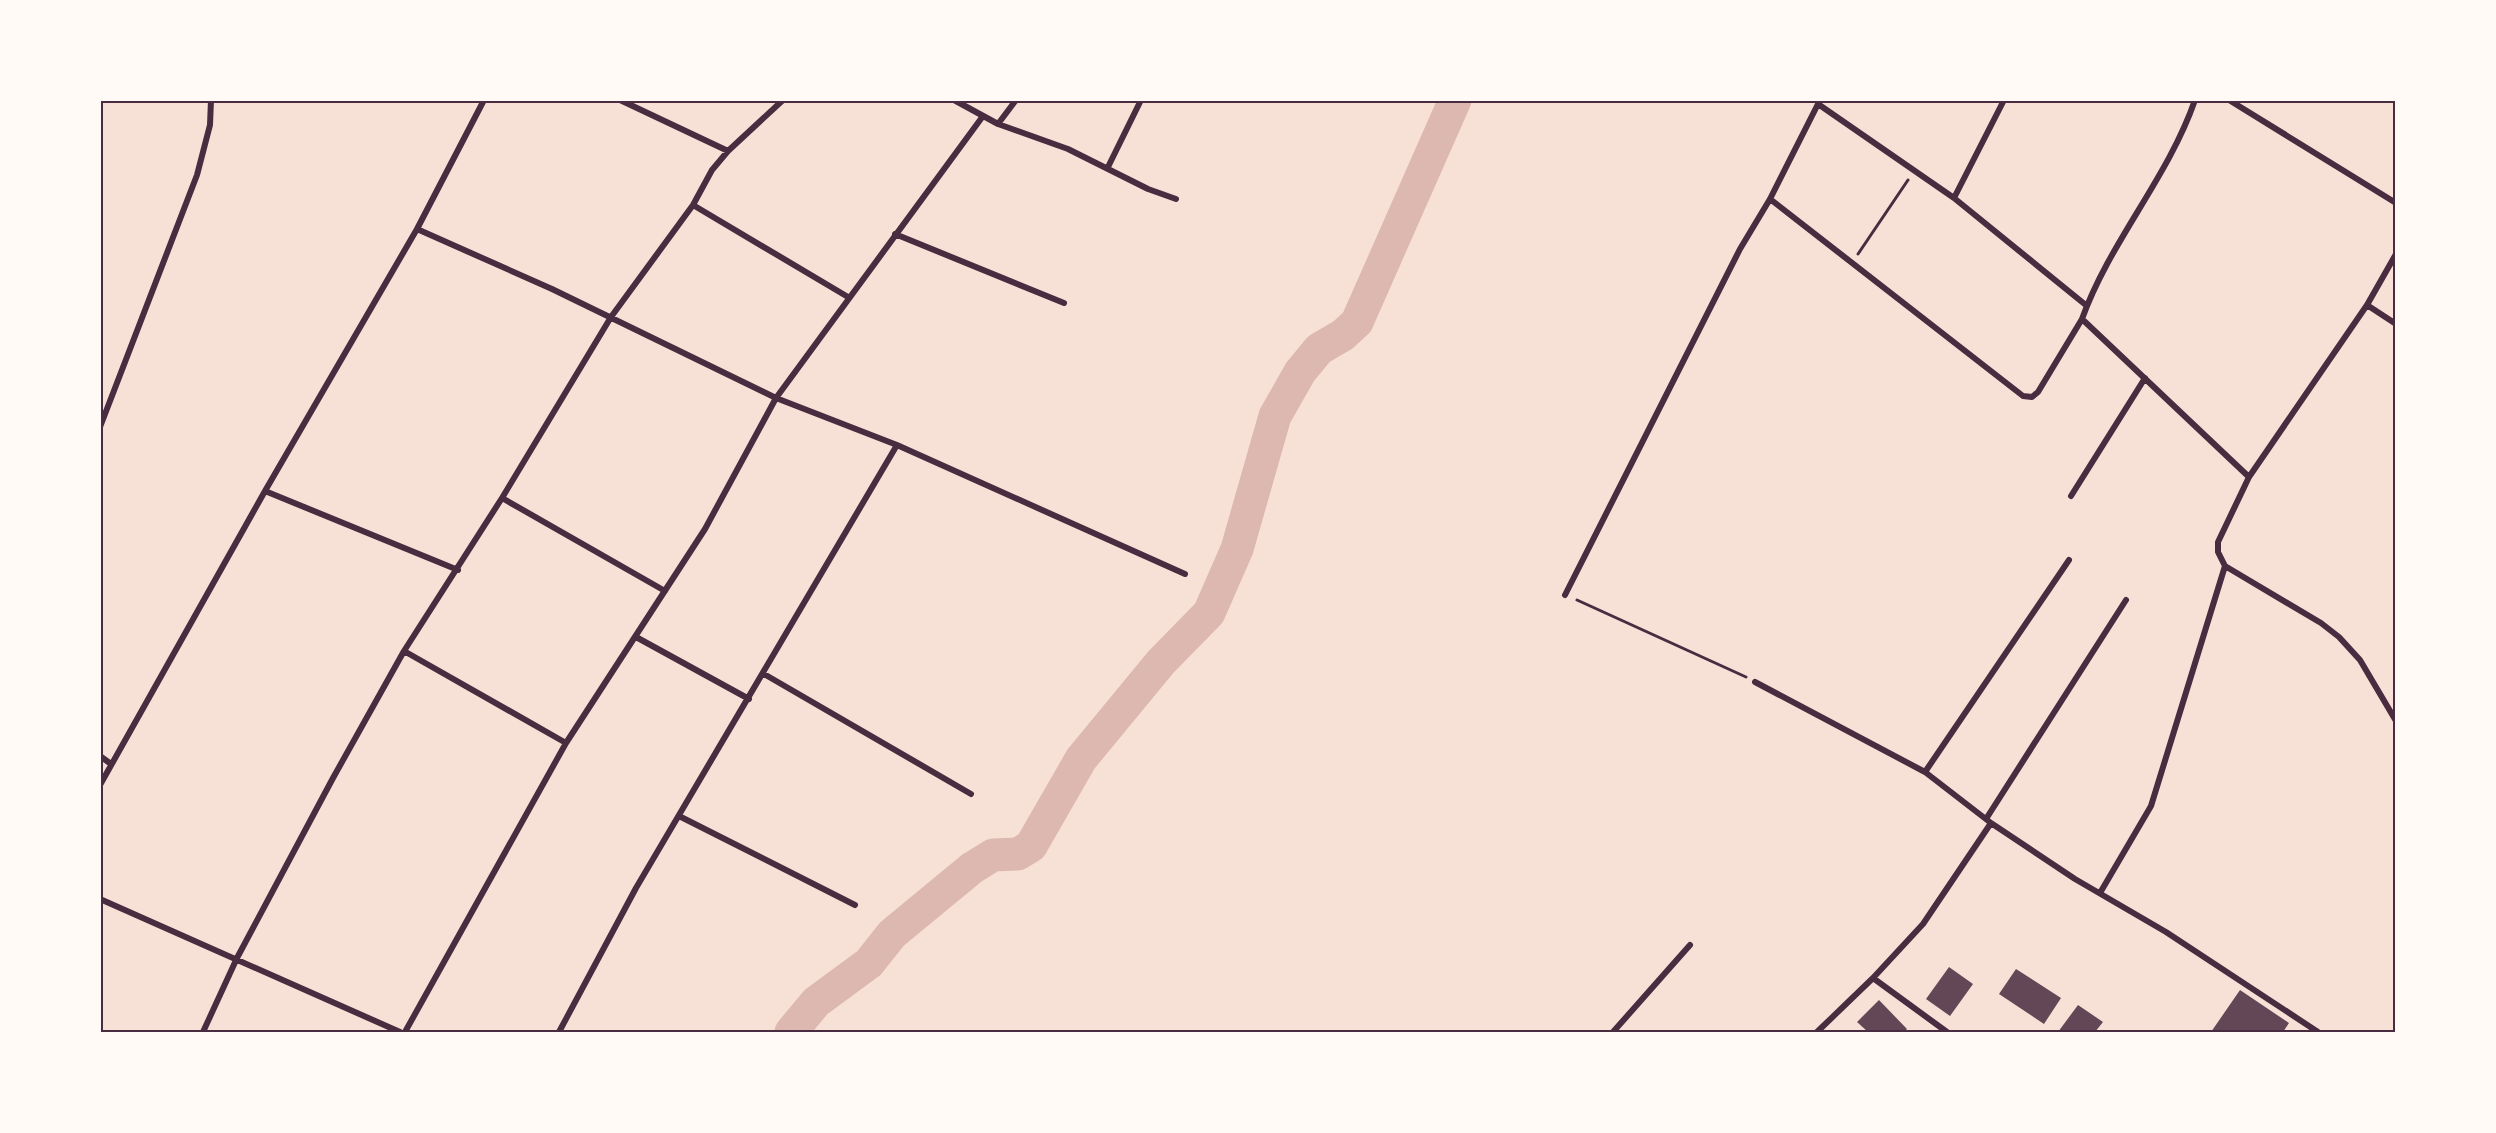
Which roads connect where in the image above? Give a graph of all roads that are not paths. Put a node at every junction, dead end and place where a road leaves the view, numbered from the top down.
1 (210, 100) edge
2 (484, 100) edge
3 (620, 100) edge
4 (783, 100) edge
5 (954, 100) edge
6 (1016, 100) edge
7 (1141, 100) edge
8 (2004, 100) edge
9 (2195, 100) edge
10 (2229, 100) edge
11 (1818, 102) edge
12 (983, 116) junction
13 (998, 124) junction
14 (728, 152) junction
15 (1108, 167) junction
16 (1954, 198) junction
17 (1176, 199) dead end
18 (1770, 199) junction
19 (2396, 203) edge
20 (693, 205) junction
21 (417, 229) junction
22 (895, 234) junction
23 (2396, 254) edge
24 (848, 297) junction
25 (1064, 303) dead end
26 (2367, 305) junction
27 (2087, 306) junction
28 (611, 316) junction
29 (2082, 319) junction
30 (2396, 324) edge
31 (2145, 378) junction
32 (776, 398) junction
33 (100, 427) edge
34 (897, 445) junction
35 (2249, 477) junction
36 (265, 491) junction
37 (2071, 496) dead end
38 (502, 498) junction
39 (2069, 560) dead end
40 (2225, 566) junction
41 (458, 570) junction
42 (1185, 574) dead end
43 (665, 591) junction
44 (1564, 595) road end
45 (2126, 600) dead end
46 (636, 637) junction
47 (404, 651) junction
48 (764, 674) junction
49 (1755, 682) road end
50 (749, 699) junction
51 (2396, 721) edge
52 (566, 743) junction
53 (100, 756) edge
54 (111, 764) junction
55 (1925, 772) junction
56 (100, 785) edge
57 (971, 794) dead end
58 (679, 816) junction
59 (1988, 821) junction
60 (2100, 893) junction
61 (100, 899) edge
62 (855, 905) dead end
63 (1690, 945) dead end
64 (237, 958) junction
65 (1873, 978) junction
66 (203, 1032) edge
67 (400, 1032) edge
68 (405, 1032) edge
69 (559, 1032) edge
70 (1613, 1032) edge
71 (1817, 1032) edge
72 (1947, 1032) edge
73 (2318, 1032) edge

1 - 33 street
2 - 21 street
3 - 14 street
4 - 14 street
5 - 12 street
6 - 13 street
7 - 15 street
8 - 16 street
9 - 27 street
10 - 19 street
11 - 16 street
11 - 18 street
12 - 13 street
12 - 22 street
13 - 15 street
14 - 20 street
15 - 17 street
16 - 27 street
18 - 29 street
18 - 44 street
20 - 24 street
20 - 28 street
21 - 28 street
21 - 36 street
22 - 24 street
22 - 25 street
23 - 26 street
24 - 32 street
26 - 30 street
26 - 35 street
27 - 29 street
28 - 32 street
28 - 38 street
29 - 31 street
31 - 35 street
31 - 37 street
32 - 34 street
32 - 43 street
34 - 42 street
34 - 48 street
35 - 40 street
36 - 41 street
36 - 54 street
38 - 41 street
38 - 43 street
39 - 55 street
40 - 51 street
40 - 60 street
41 - 47 street
43 - 46 street
45 - 59 street
46 - 50 street
46 - 52 street
47 - 52 street
47 - 64 street
48 - 50 street
48 - 57 street
49 - 55 street
50 - 58 street
52 - 68 street
53 - 54 street
54 - 56 street
55 - 59 street
58 - 62 street
58 - 69 street
59 - 60 street
59 - 65 street
60 - 73 street
61 - 64 street
63 - 70 street
64 - 66 street
64 - 67 street
65 - 71 street
65 - 72 street

